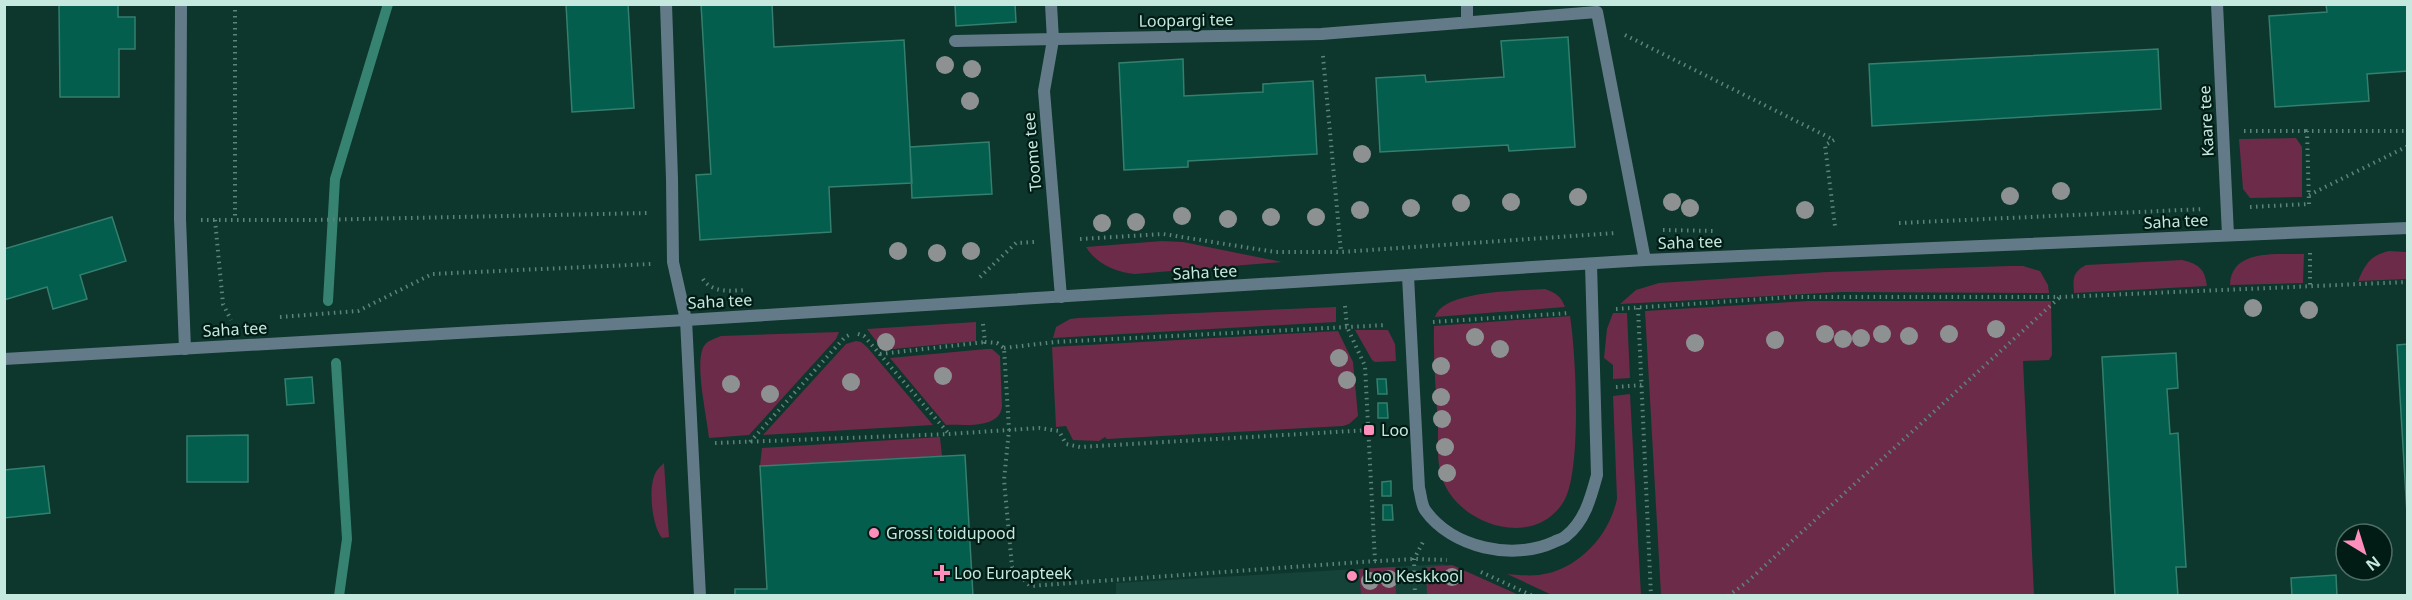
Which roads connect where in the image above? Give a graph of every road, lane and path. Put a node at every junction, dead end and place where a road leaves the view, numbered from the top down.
1 (181, 4) edge
2 (235, 4) edge
3 (666, 4) edge
4 (1051, 4) edge
5 (1467, 4) edge
6 (2217, 4) edge
7 (1599, 21) junction
8 (1467, 22) junction
9 (1321, 34) junction
10 (1053, 40) junction
11 (955, 41) dead end
12 (2223, 131) junction
13 (2307, 131) junction
14 (2408, 131) edge
15 (2408, 146) edge
16 (2309, 195) junction
17 (2309, 204) junction
18 (2227, 208) junction
19 (672, 212) junction
20 (180, 219) junction
21 (235, 219) junction
22 (215, 220) junction
23 (1894, 223) dead end
24 (1846, 225) dead end
25 (1824, 226) dead end
26 (1835, 226) junction
27 (2408, 228) edge
28 (1724, 231) dead end
29 (2310, 231) junction
30 (1638, 232) junction
31 (2228, 235) junction
32 (1056, 241) junction
33 (1341, 252) junction
34 (1341, 259) dead end
35 (1645, 260) junction
36 (673, 262) junction
37 (1591, 264) junction
38 (1408, 276) junction
39 (968, 278) dead end
40 (2408, 282) edge
41 (2310, 286) junction
42 (754, 290) dead end
43 (1061, 297) junction
44 (2060, 297) junction
45 (1345, 306) dead end
46 (1638, 308) junction
47 (1594, 311) junction
48 (275, 317) dead end
49 (231, 320) junction
50 (242, 320) dead end
51 (686, 320) junction
52 (184, 323) junction
53 (983, 323) dead end
54 (1409, 324) junction
55 (1347, 327) junction
56 (985, 342) junction
57 (1005, 348) junction
58 (185, 349) junction
59 (880, 354) junction
60 (4, 359) edge
61 (1010, 430) junction
62 (1369, 430) junction
63 (949, 434) junction
64 (749, 443) junction
65 (692, 452) junction
66 (1435, 520) junction
67 (1414, 559) junction
68 (1454, 560) dead end
69 (1375, 561) junction
70 (1474, 569) dead end
71 (700, 596) edge
72 (1415, 596) edge
73 (1533, 596) edge
74 (1652, 596) edge
75 (1728, 596) edge

1 - 20 street
2 - 21 path
3 - 19 street
4 - 10 street, Toome tee
5 - 8 street
6 - 12 street, Kaare tee
7 - 8 street, Loopargi tee
7 - 26 path
7 - 30 street
8 - 9 street, Loopargi tee
9 - 10 street, Loopargi tee
9 - 33 path
10 - 11 street, Loopargi tee
10 - 32 street, Toome tee
12 - 13 path
12 - 18 street, Kaare tee
13 - 14 path
13 - 16 path
15 - 16 path
16 - 17 path
17 - 18 path
17 - 29 path
18 - 23 path
18 - 31 street, Kaare tee
19 - 21 path
19 - 36 street
20 - 22 path
20 - 52 street
21 - 22 path
22 - 49 path
24 - 26 path
25 - 26 path
27 - 29 street, Saha tee
28 - 30 path
29 - 31 street, Saha tee
29 - 41 path
30 - 33 path
30 - 35 street
31 - 35 street, Saha tee
32 - 33 path
32 - 39 path
32 - 43 street, Toome tee
33 - 34 path
35 - 37 street, Saha tee
36 - 42 path
36 - 48 path
36 - 51 street
37 - 38 street, Saha tee
37 - 47 street
38 - 43 street, Saha tee
38 - 54 street
40 - 41 path
41 - 44 path
43 - 51 street, Saha tee
44 - 46 path
44 - 75 path
45 - 55 path
46 - 47 path
46 - 74 path
47 - 54 path
47 - 66 street
49 - 50 path
49 - 52 path
51 - 58 street, Saha tee
51 - 65 street
52 - 58 street
53 - 56 path
54 - 55 path
54 - 66 street
55 - 57 path
55 - 62 path
56 - 57 path
56 - 59 path
57 - 61 path
58 - 60 street, Saha tee
59 - 63 path
59 - 64 path
61 - 62 path
61 - 63 path
61 - 69 path
62 - 69 path
63 - 64 path
64 - 65 path
65 - 71 street
66 - 67 path
67 - 68 path
67 - 69 path
67 - 72 path
70 - 73 path

